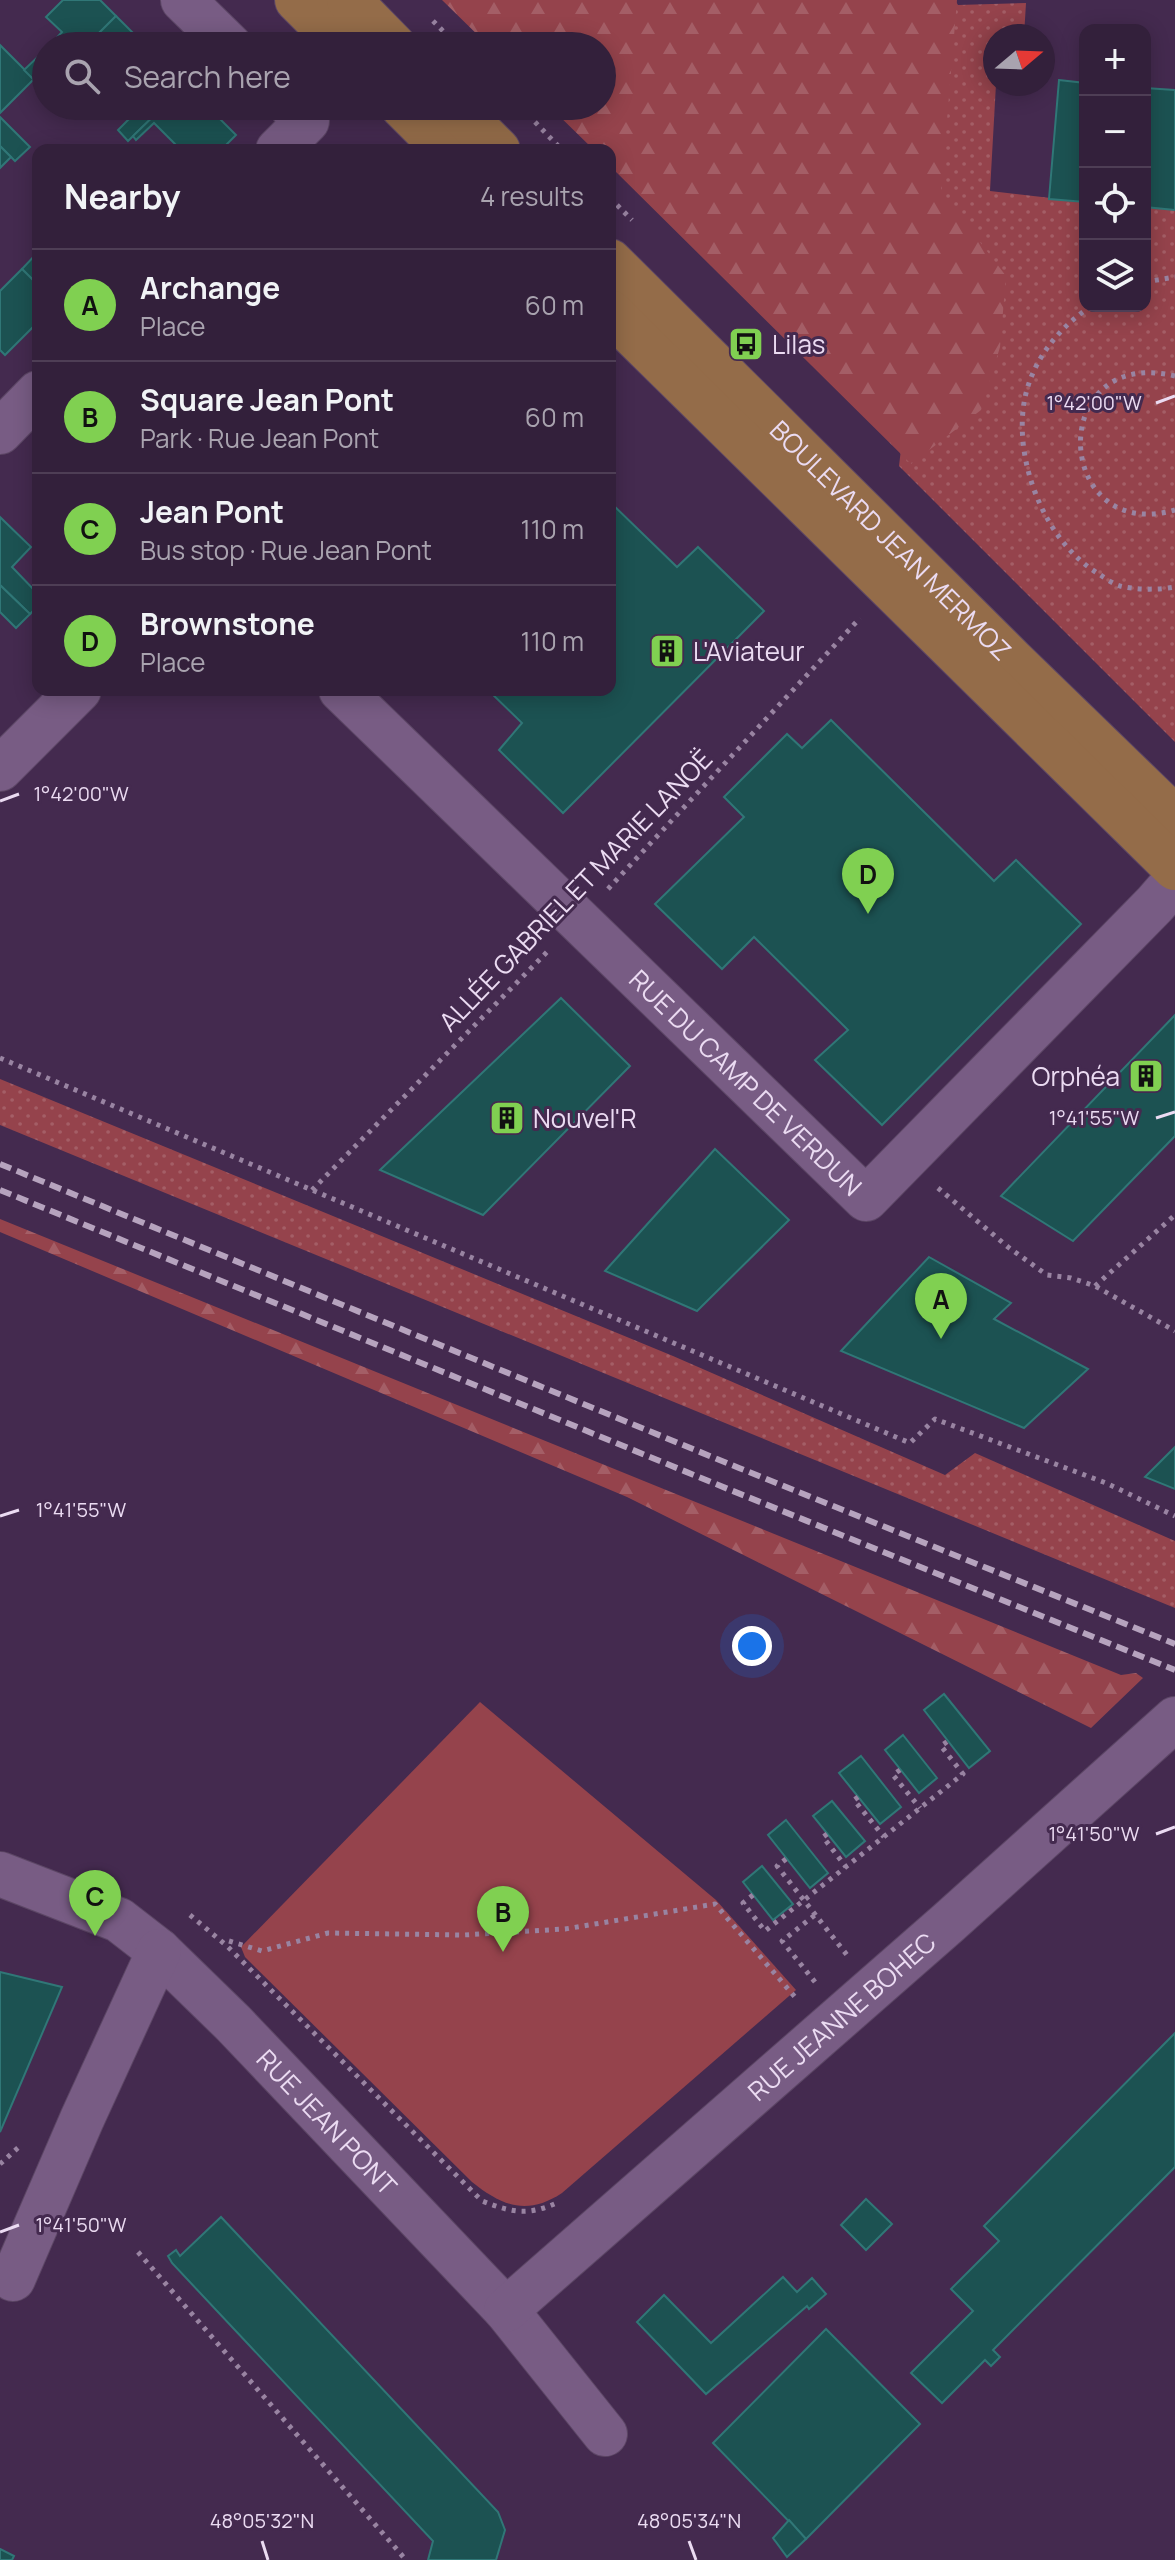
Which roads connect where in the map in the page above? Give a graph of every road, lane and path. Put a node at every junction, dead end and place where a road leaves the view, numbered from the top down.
1 (183, 0) edge
2 (297, 0) edge
3 (349, 0) edge
4 (216, 32) edge
5 (329, 32) edge
6 (380, 32) edge
7 (306, 120) edge
8 (416, 120) edge
9 (468, 120) edge
10 (533, 120) dead end
11 (284, 144) edge
12 (440, 144) edge
13 (492, 144) edge
14 (556, 144) edge
15 (616, 267) edge
16 (1175, 277) edge
17 (1151, 281) edge
18 (1084, 312) edge
19 (616, 318) edge
20 (1175, 376) edge
21 (32, 399) edge
22 (0, 432) edge
23 (1175, 510) edge
24 (1175, 587) edge
25 (863, 614) dead end
26 (73, 696) edge
27 (347, 696) edge
28 (0, 769) edge
29 (1175, 818) edge
30 (1175, 868) edge
31 (1175, 881) edge
32 (579, 920) junction
33 (0, 1058) edge
34 (904, 1159) junction
35 (312, 1190) junction
36 (1175, 1215) edge
37 (1095, 1286) junction
38 (1175, 1331) edge
39 (1175, 1516) edge
40 (1165, 1729) edge
41 (948, 1741) dead end
42 (900, 1770) dead end
43 (858, 1797) dead end
44 (920, 1808) junction
45 (827, 1834) dead end
46 (884, 1837) junction
47 (786, 1859) dead end
48 (846, 1867) junction
49 (0, 1874) edge
50 (753, 1895) dead end
51 (804, 1900) junction
52 (181, 1909) dead end
53 (815, 1915) junction
54 (229, 1941) dead end
55 (159, 1951) junction
56 (846, 1952) dead end
57 (818, 1987) dead end
58 (795, 1997) dead end
59 (563, 2200) dead end
60 (138, 2252) dead end
61 (13, 2279) dead end
62 (506, 2310) junction
63 (605, 2434) dead end
64 (406, 2560) edge

1 - 4 street
2 - 5 main road
3 - 6 main road
7 - 11 street
8 - 12 main road
9 - 13 main road
10 - 14 path
15 - 29 main road, BOULEVARD JEAN MERMOZ
16 - 17 path
18 - 24 path
19 - 30 main road, BOULEVARD JEAN MERMOZ
20 - 23 path
21 - 22 street
25 - 32 path, ALLÉE GABRIEL ET MARIE LANOË
26 - 28 street
27 - 32 street, RUE DU CAMP DE VERDUN
31 - 34 street, RUE DU CAMP DE VERDUN
32 - 34 street, RUE DU CAMP DE VERDUN
32 - 35 path, ALLÉE GABRIEL ET MARIE LANOË
33 - 35 path
34 - 37 path
35 - 39 path
36 - 37 path
37 - 38 path
40 - 62 street, RUE JEANNE BOHEC
41 - 44 path
42 - 44 path
43 - 46 path
44 - 46 path
45 - 48 path
46 - 48 path
47 - 51 path
48 - 51 path
49 - 55 street, RUE JEAN PONT
50 - 51 path
51 - 53 path
52 - 59 path
53 - 56 path
53 - 57 path
54 - 58 path
55 - 61 street
55 - 62 street, RUE JEAN PONT
60 - 64 path
62 - 63 street, RUE JEAN PONT

